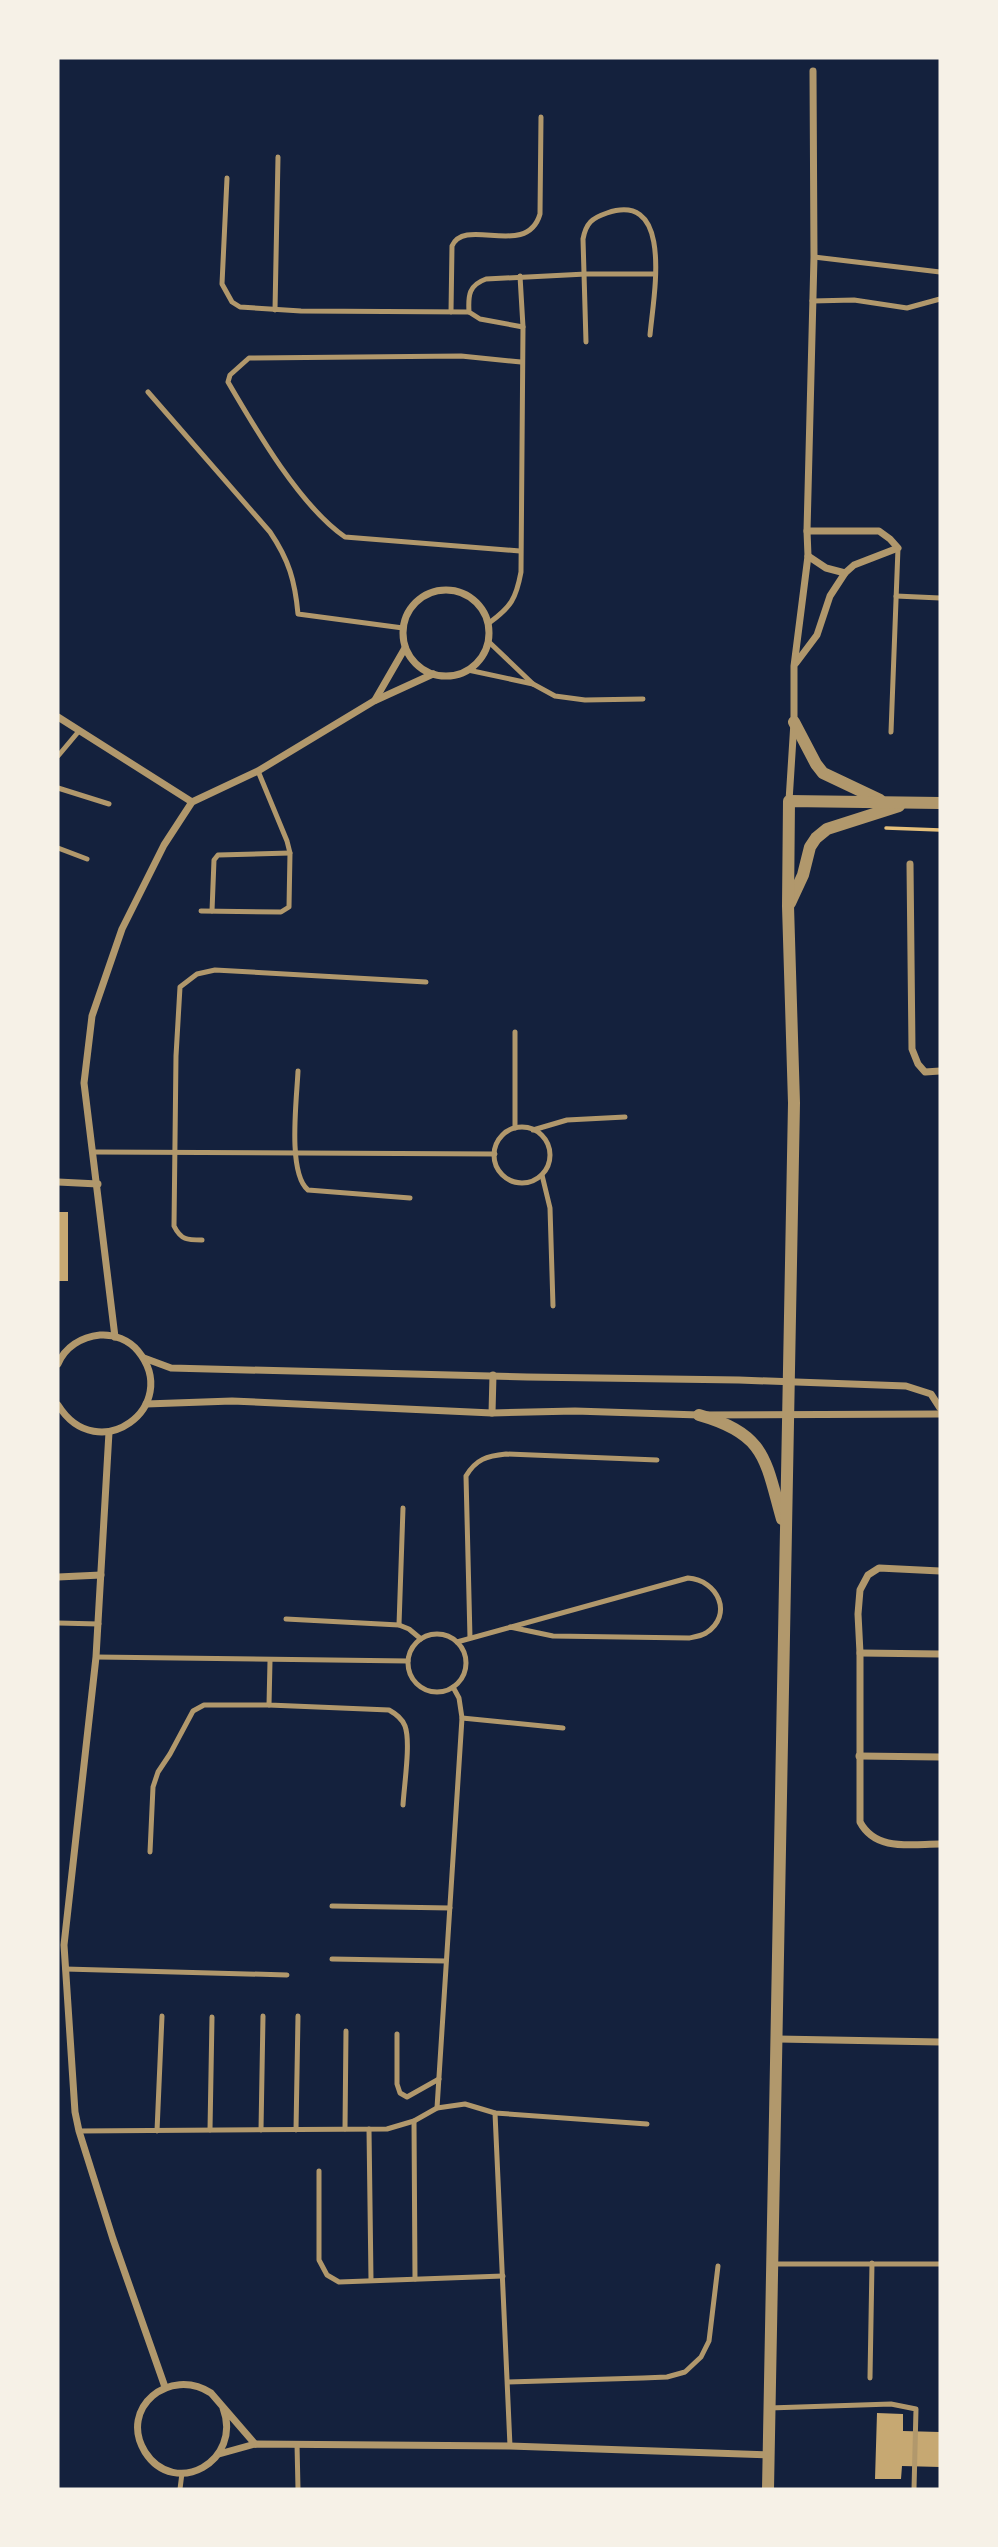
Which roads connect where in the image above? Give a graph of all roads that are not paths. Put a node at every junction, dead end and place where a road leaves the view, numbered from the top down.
1 (813, 71) dead end
2 (541, 117) dead end
3 (278, 157) dead end
4 (227, 178) dead end
5 (814, 257) junction
6 (940, 272) edge
7 (586, 274) junction
8 (655, 274) junction
9 (520, 276) junction
10 (940, 299) edge
11 (812, 300) junction
12 (275, 310) junction
13 (451, 312) junction
14 (469, 312) junction
15 (523, 327) junction
16 (650, 335) dead end
17 (586, 342) dead end
18 (522, 362) junction
19 (148, 392) dead end
20 (807, 531) junction
21 (898, 548) junction
22 (520, 551) junction
23 (808, 556) junction
24 (845, 573) junction
25 (897, 596) junction
26 (940, 598) edge
27 (489, 624) junction
28 (403, 628) junction
29 (489, 642) junction
30 (405, 648) junction
31 (794, 666) junction
32 (468, 670) junction
33 (433, 674) junction
34 (533, 684) junction
35 (642, 699) dead end
36 (374, 701) junction
37 (58, 717) edge
38 (794, 722) junction
39 (79, 731) junction
40 (891, 733) dead end
41 (58, 757) edge
42 (258, 771) junction
43 (58, 788) edge
44 (789, 801) junction
45 (192, 802) junction
46 (883, 802) junction
47 (906, 803) junction
48 (940, 803) edge
49 (109, 804) dead end
50 (58, 848) edge
51 (290, 853) junction
52 (87, 859) dead end
53 (910, 864) dead end
54 (788, 906) junction
55 (201, 911) dead end
56 (212, 911) junction
57 (426, 982) dead end
58 (515, 1032) dead end
59 (298, 1070) dead end
60 (940, 1071) edge
61 (625, 1117) dead end
62 (515, 1128) junction
63 (533, 1130) junction
64 (94, 1152) junction
65 (175, 1153) junction
66 (295, 1153) junction
67 (495, 1154) junction
68 (542, 1175) junction
69 (58, 1182) edge
70 (98, 1184) junction
71 (410, 1198) dead end
72 (202, 1240) dead end
73 (553, 1306) dead end
74 (115, 1337) junction
75 (144, 1358) junction
76 (58, 1364) edge
77 (493, 1375) junction
78 (788, 1382) junction
79 (146, 1404) junction
80 (58, 1405) edge
81 (940, 1408) edge
82 (492, 1413) junction
83 (940, 1414) edge
84 (699, 1415) junction
85 (788, 1415) junction
86 (109, 1432) junction
87 (657, 1460) dead end
88 (403, 1508) dead end
89 (786, 1533) junction
90 (940, 1571) edge
91 (101, 1575) junction
92 (58, 1577) edge
93 (286, 1619) dead end
94 (58, 1623) edge
95 (99, 1624) junction
96 (399, 1625) junction
97 (510, 1627) junction
98 (470, 1638) junction
99 (421, 1639) junction
100 (457, 1642) junction
101 (860, 1653) junction
102 (940, 1654) edge
103 (96, 1657) junction
104 (270, 1661) junction
105 (408, 1661) junction
106 (453, 1687) junction
107 (269, 1705) junction
108 (462, 1718) junction
109 (563, 1728) dead end
110 (859, 1756) junction
111 (940, 1757) edge
112 (403, 1805) dead end
113 (940, 1844) edge
114 (150, 1852) dead end
115 (332, 1906) dead end
116 (450, 1908) junction
117 (332, 1959) dead end
118 (446, 1961) junction
119 (65, 1969) junction
120 (287, 1975) dead end
121 (263, 2016) dead end
122 (298, 2016) dead end
123 (162, 2017) dead end
124 (212, 2017) dead end
125 (346, 2031) dead end
126 (397, 2034) dead end
127 (778, 2039) junction
128 (940, 2042) edge
129 (439, 2079) junction
130 (437, 2108) junction
131 (495, 2113) junction
132 (414, 2121) junction
133 (647, 2124) dead end
134 (345, 2129) junction
135 (369, 2129) junction
136 (210, 2130) junction
137 (261, 2130) junction
138 (296, 2130) junction
139 (79, 2131) junction
140 (157, 2131) junction
141 (319, 2171) dead end
142 (872, 2263) junction
143 (773, 2264) junction
144 (940, 2264) edge
145 (718, 2266) dead end
146 (503, 2276) junction
147 (415, 2279) junction
148 (371, 2280) junction
149 (870, 2378) dead end
150 (508, 2382) junction
151 (164, 2387) junction
152 (223, 2407) junction
153 (769, 2408) junction
154 (255, 2444) junction
155 (297, 2444) junction
156 (510, 2446) junction
157 (219, 2454) junction
158 (768, 2455) junction
159 (182, 2473) junction
160 (180, 2489) edge
161 (298, 2489) edge
162 (768, 2489) edge
163 (914, 2489) edge

1 - 5 street
2 - 13 lane
3 - 12 lane
4 - 12 lane
5 - 6 lane
5 - 11 street
7 - 8 lane
7 - 8 lane
7 - 9 lane
7 - 17 lane
8 - 16 lane
9 - 14 lane
9 - 15 lane
10 - 11 lane
11 - 20 street
12 - 13 lane
13 - 14 lane
14 - 15 lane
15 - 18 lane
18 - 22 lane
18 - 22 lane
19 - 28 lane
20 - 21 street
20 - 23 street
21 - 24 street
21 - 25 lane
22 - 27 lane
23 - 24 street
23 - 31 street
24 - 31 street
25 - 26 lane
25 - 40 lane
27 - 28 street
27 - 29 street
28 - 30 street
29 - 32 street
29 - 34 lane
30 - 33 street
30 - 36 street
31 - 38 street
32 - 33 street
32 - 34 lane
33 - 36 street
34 - 35 lane
36 - 42 street
37 - 39 street
38 - 44 street
38 - 46 street
39 - 41 lane
39 - 45 street
42 - 45 street
42 - 51 lane
43 - 49 lane
44 - 46 street
44 - 54 street
45 - 64 street
46 - 47 street
47 - 48 street
47 - 54 street
50 - 52 lane
51 - 56 lane
51 - 56 lane
53 - 60 street
54 - 78 street
55 - 56 lane
57 - 65 lane
58 - 62 lane
59 - 66 lane
61 - 63 lane
62 - 63 lane
62 - 67 lane
63 - 68 lane
64 - 65 lane
64 - 70 street
65 - 66 lane
65 - 72 lane
66 - 67 lane
66 - 71 lane
67 - 68 lane
68 - 73 lane
69 - 70 street
70 - 74 street
74 - 75 street
74 - 76 street
75 - 77 street
75 - 79 street
77 - 78 street
77 - 82 street
78 - 81 street
78 - 85 street
79 - 82 street
79 - 86 street
80 - 86 street
82 - 84 street
83 - 85 street
84 - 85 street
84 - 89 street
85 - 89 street
86 - 91 street
87 - 98 lane
88 - 96 lane
89 - 127 street
90 - 101 street
91 - 92 street
91 - 95 street
93 - 96 lane
94 - 95 lane
95 - 103 street
96 - 99 lane
97 - 97 lane
97 - 98 lane
98 - 100 lane
99 - 100 lane
99 - 105 lane
100 - 106 lane
101 - 102 street
101 - 110 street
103 - 104 lane
103 - 119 street
104 - 105 lane
104 - 107 lane
105 - 106 lane
106 - 108 lane
107 - 112 lane
107 - 114 lane
108 - 109 lane
108 - 116 lane
110 - 111 street
110 - 113 street
115 - 116 lane
116 - 118 lane
117 - 118 lane
118 - 129 lane
119 - 120 lane
119 - 139 street
121 - 137 lane
122 - 138 lane
123 - 140 lane
124 - 136 lane
125 - 134 lane
126 - 129 lane
127 - 128 street
127 - 143 street
129 - 130 lane
130 - 131 lane
130 - 132 lane
131 - 133 lane
131 - 146 lane
132 - 135 lane
132 - 147 lane
134 - 135 lane
134 - 138 lane
135 - 148 lane
136 - 137 lane
136 - 140 lane
137 - 138 lane
139 - 140 lane
139 - 151 street
141 - 148 lane
142 - 143 lane
142 - 144 lane
142 - 149 lane
143 - 153 street
145 - 150 lane
146 - 147 lane
146 - 150 lane
147 - 148 lane
150 - 156 lane
151 - 152 street
151 - 159 street
152 - 154 street
152 - 157 street
153 - 158 street
153 - 163 lane
154 - 155 street
154 - 157 street
155 - 156 street
155 - 161 lane
156 - 158 street
157 - 159 street
158 - 162 street
159 - 160 lane

